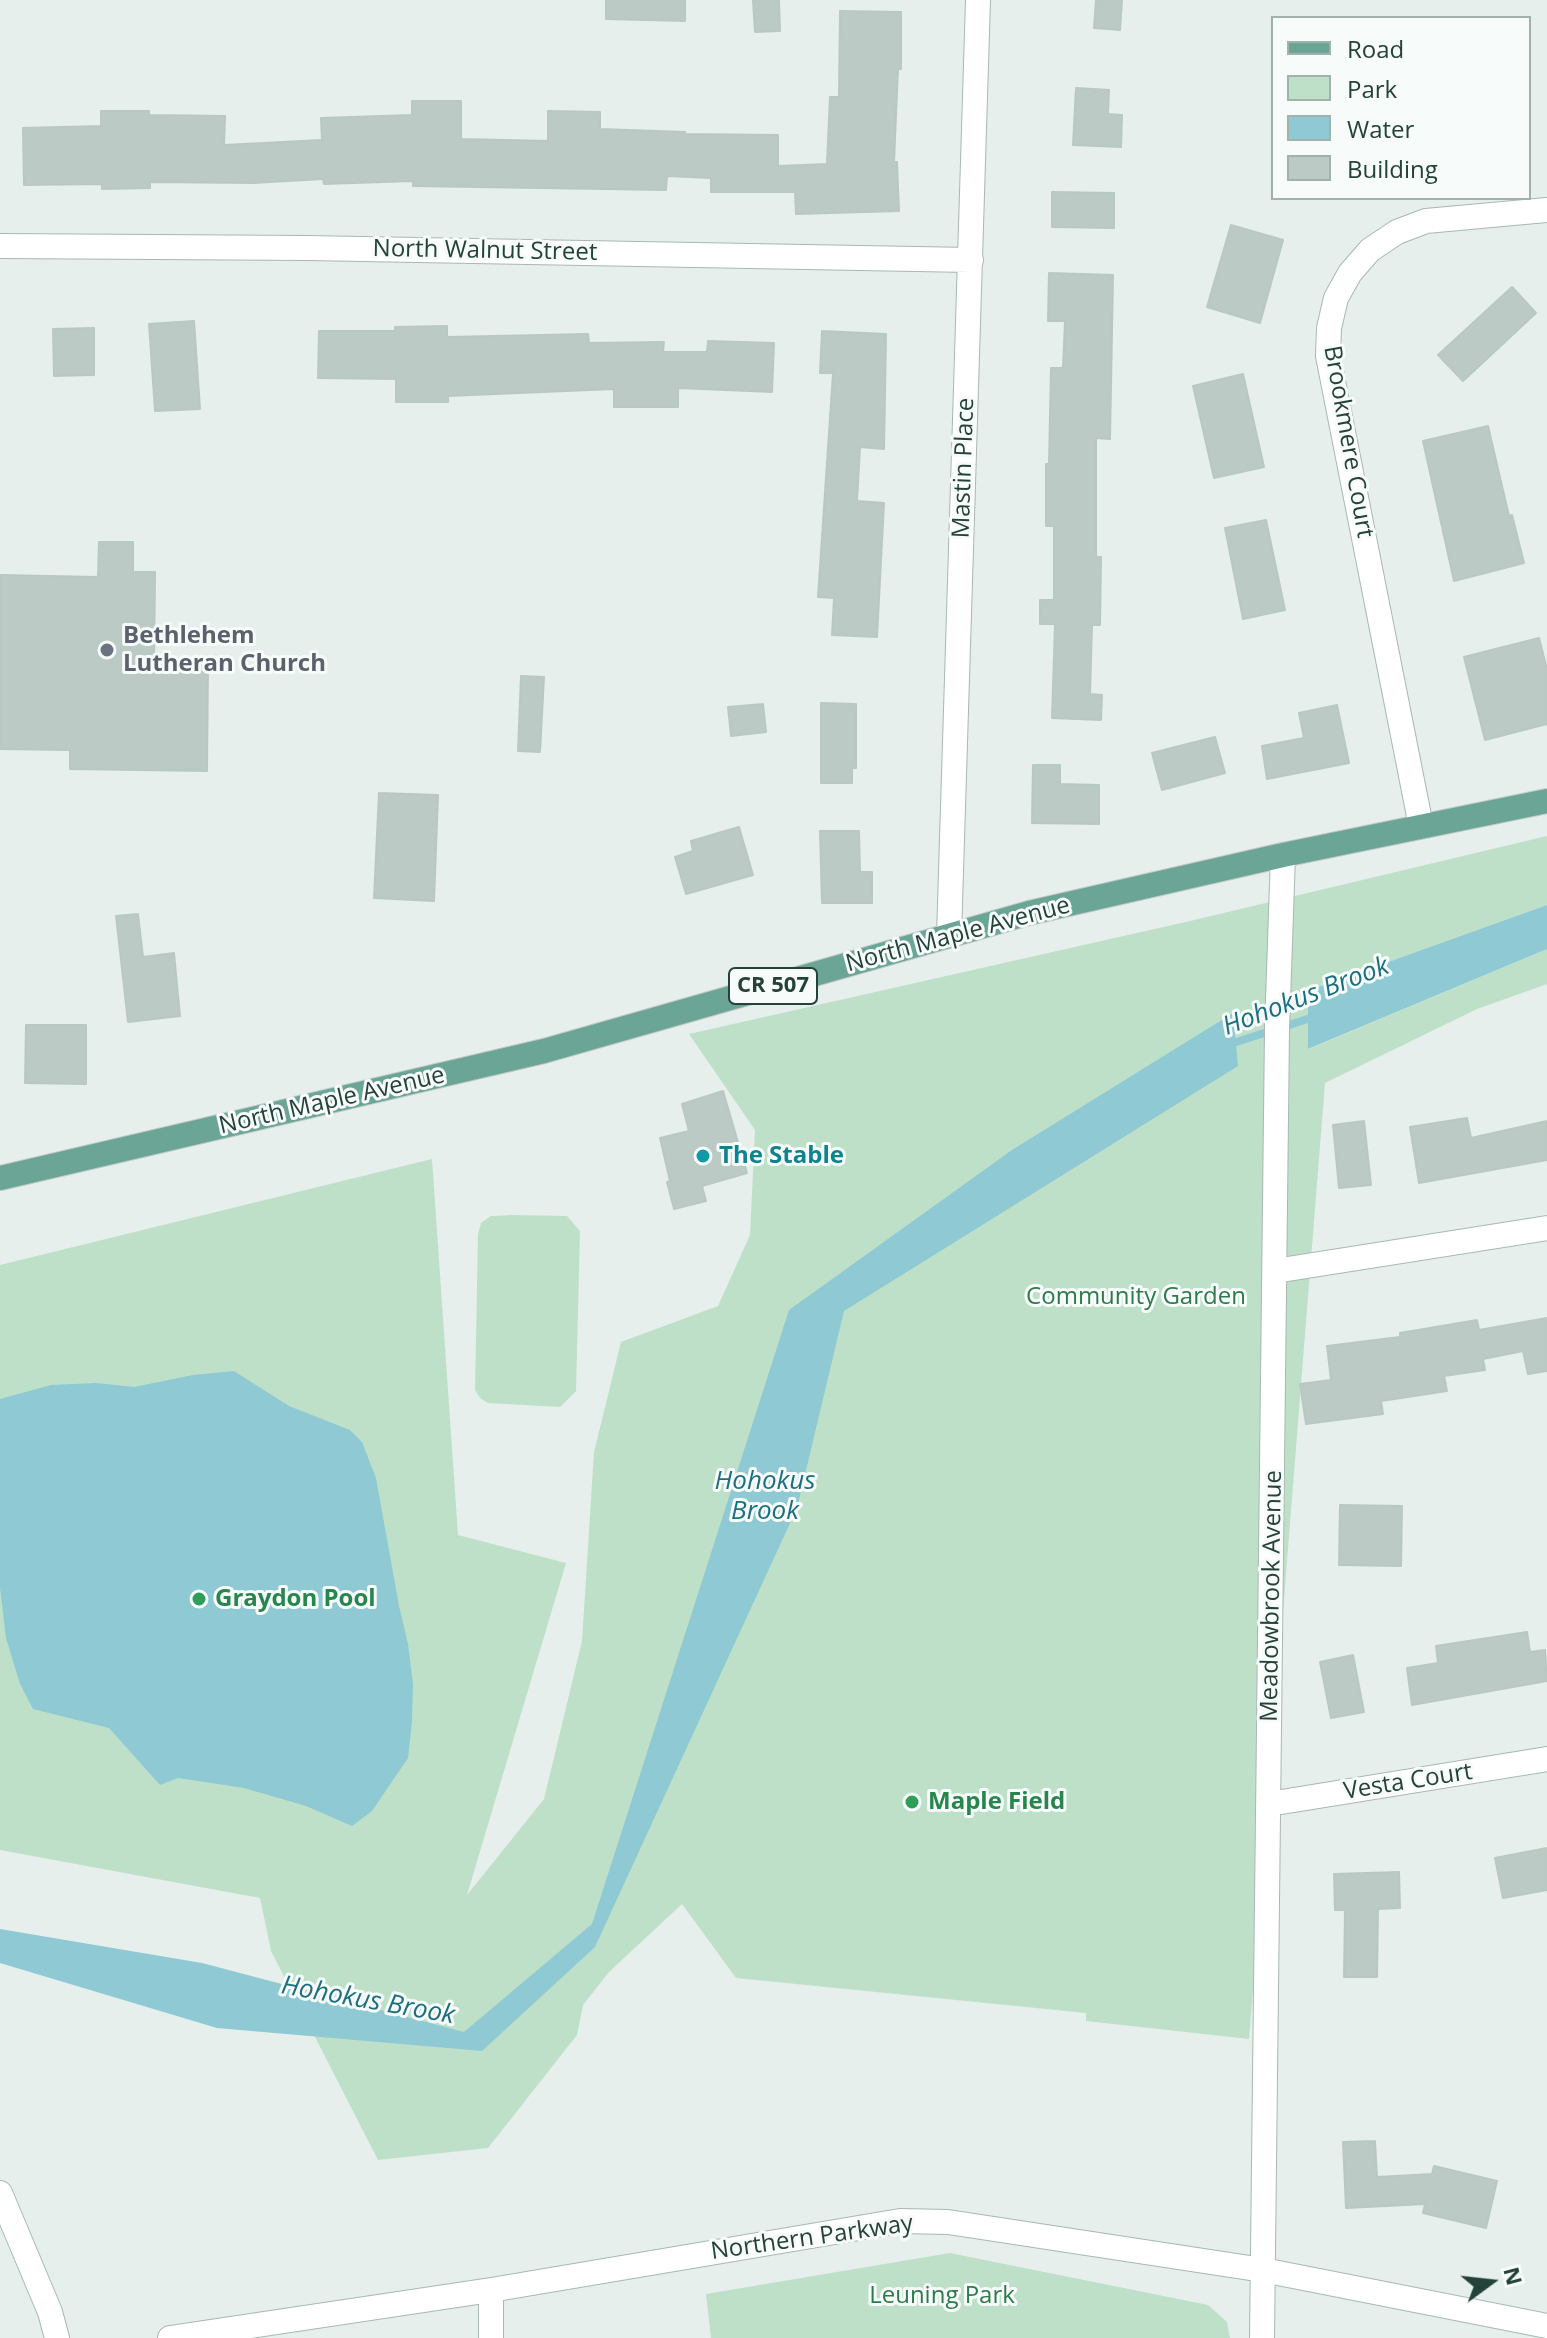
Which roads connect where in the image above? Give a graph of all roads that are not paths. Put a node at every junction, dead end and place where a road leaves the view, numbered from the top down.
1 (978, 0) edge
2 (1547, 210) edge
3 (0, 246) edge
4 (971, 260) junction
5 (1547, 801) edge
6 (1421, 826) junction
7 (1283, 855) junction
8 (949, 936) junction
9 (0, 1178) edge
10 (1547, 1228) edge
11 (1275, 1271) junction
12 (1547, 1759) edge
13 (1269, 1804) junction
14 (0, 2193) edge
15 (1263, 2270) junction
16 (491, 2290) junction
17 (1547, 2326) edge
18 (57, 2338) edge
19 (170, 2338) edge
20 (491, 2338) edge
21 (1262, 2338) edge

1 - 4 street, Mastin Place
2 - 6 street, Brookmere Court
3 - 4 street, North Walnut Street
4 - 8 street, Mastin Place
5 - 6 main road, North Maple Avenue / CR 507
6 - 7 main road, North Maple Avenue / CR 507
7 - 8 main road, North Maple Avenue / CR 507
7 - 11 street, Meadowbrook Avenue
8 - 9 main road, North Maple Avenue / CR 507
10 - 11 street
11 - 13 street, Meadowbrook Avenue
12 - 13 street, Vesta Court
13 - 15 street, Meadowbrook Avenue
14 - 18 street
15 - 16 street, Northern Parkway
15 - 17 street, Northern Parkway
15 - 21 street, Meadowbrook Avenue
16 - 19 street, Northern Parkway
16 - 20 street

